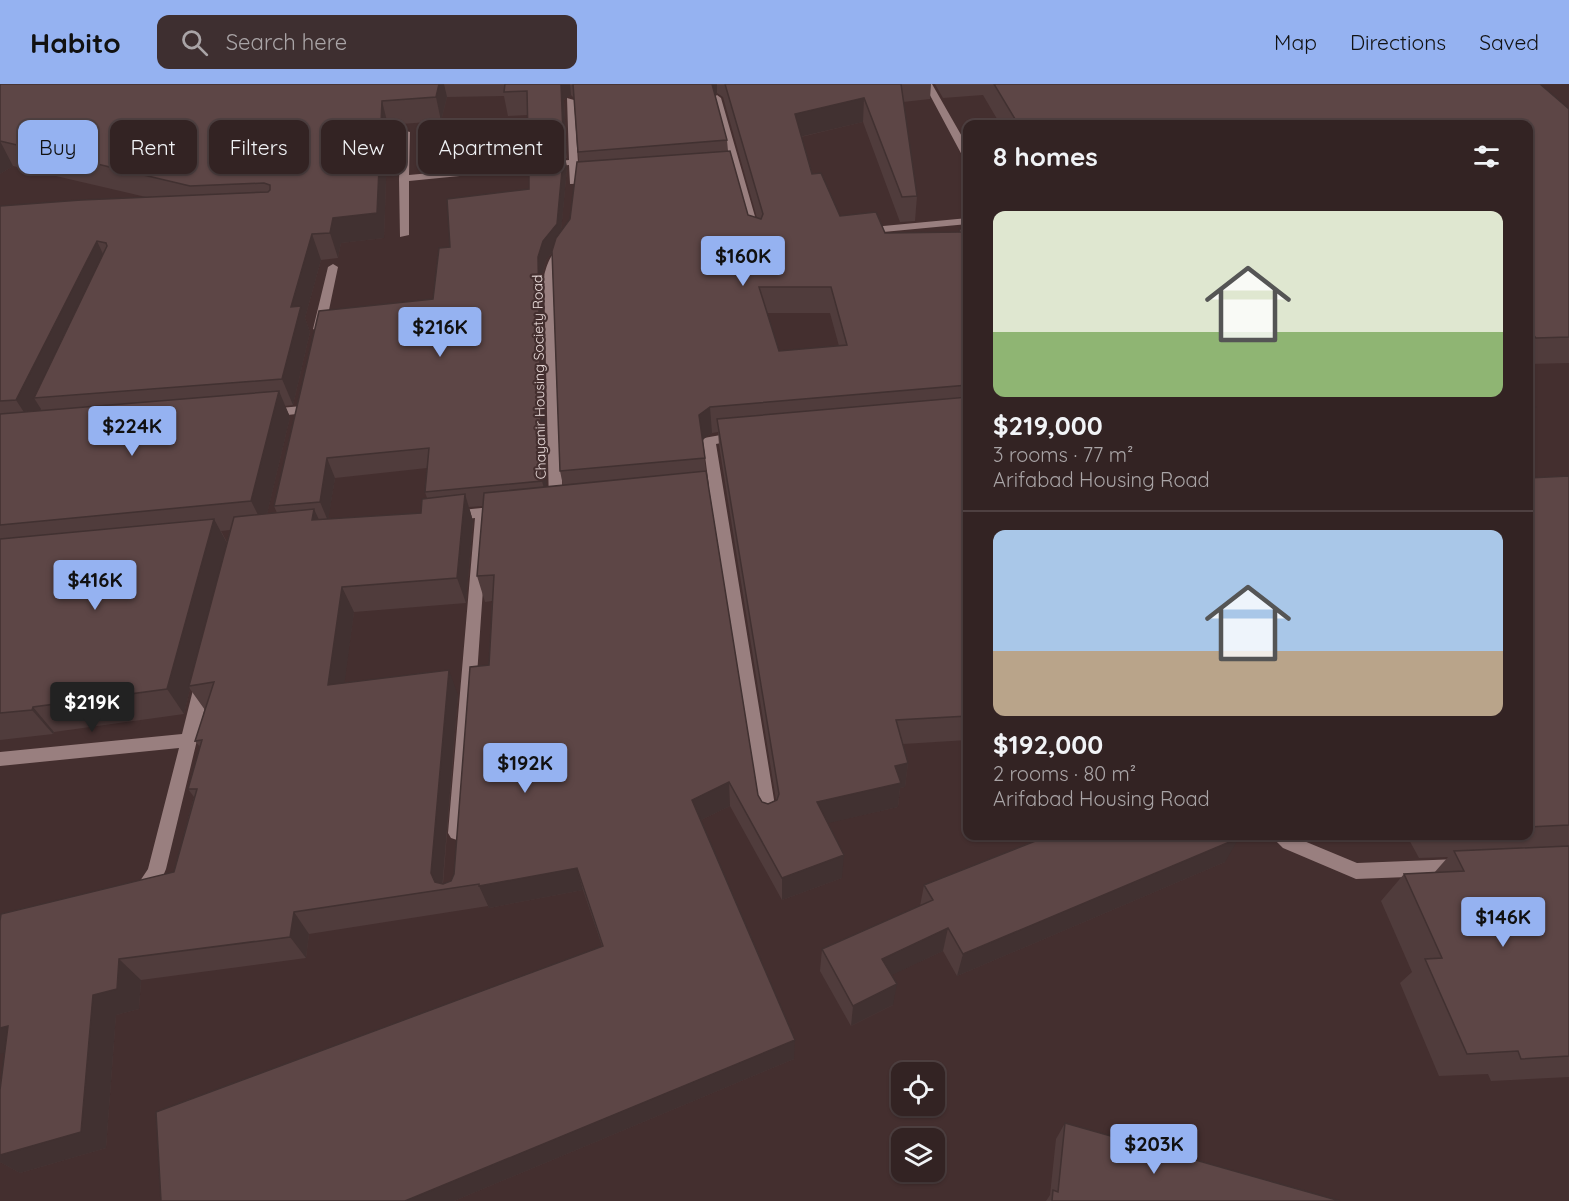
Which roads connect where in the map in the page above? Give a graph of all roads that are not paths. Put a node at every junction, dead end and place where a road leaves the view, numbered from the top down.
1 (928, 84) edge
2 (717, 98) edge
3 (570, 100) dead end
4 (963, 148) edge
5 (574, 162) junction
6 (736, 170) junction
7 (725, 171) edge
8 (404, 174) edge
9 (404, 179) junction
10 (609, 180) edge
11 (963, 221) edge
12 (850, 232) edge
13 (404, 235) dead end
14 (569, 237) edge
15 (756, 240) edge
16 (333, 267) dead end
17 (316, 344) edge
18 (302, 410) edge
19 (256, 414) edge
20 (747, 435) edge
21 (716, 490) junction
22 (671, 495) edge
23 (557, 506) edge
24 (514, 510) edge
25 (482, 513) junction
26 (435, 518) edge
27 (208, 661) edge
28 (188, 740) junction
29 (0, 759) edge
30 (769, 818) edge
31 (1285, 840) edge
32 (456, 849) edge
33 (1474, 866) edge
34 (122, 896) edge

1 - 4 street
2 - 6 street
3 - 5 street
5 - 9 street
5 - 10 street
6 - 7 street
6 - 15 street
8 - 9 street
9 - 13 street
11 - 12 street
14 - 23 street, Chayanir Housing Society Road
16 - 17 street
18 - 19 street
20 - 21 street
21 - 22 street
21 - 30 street
24 - 25 street
25 - 26 street
25 - 32 street
27 - 28 street
28 - 29 street
28 - 34 street
31 - 33 street

